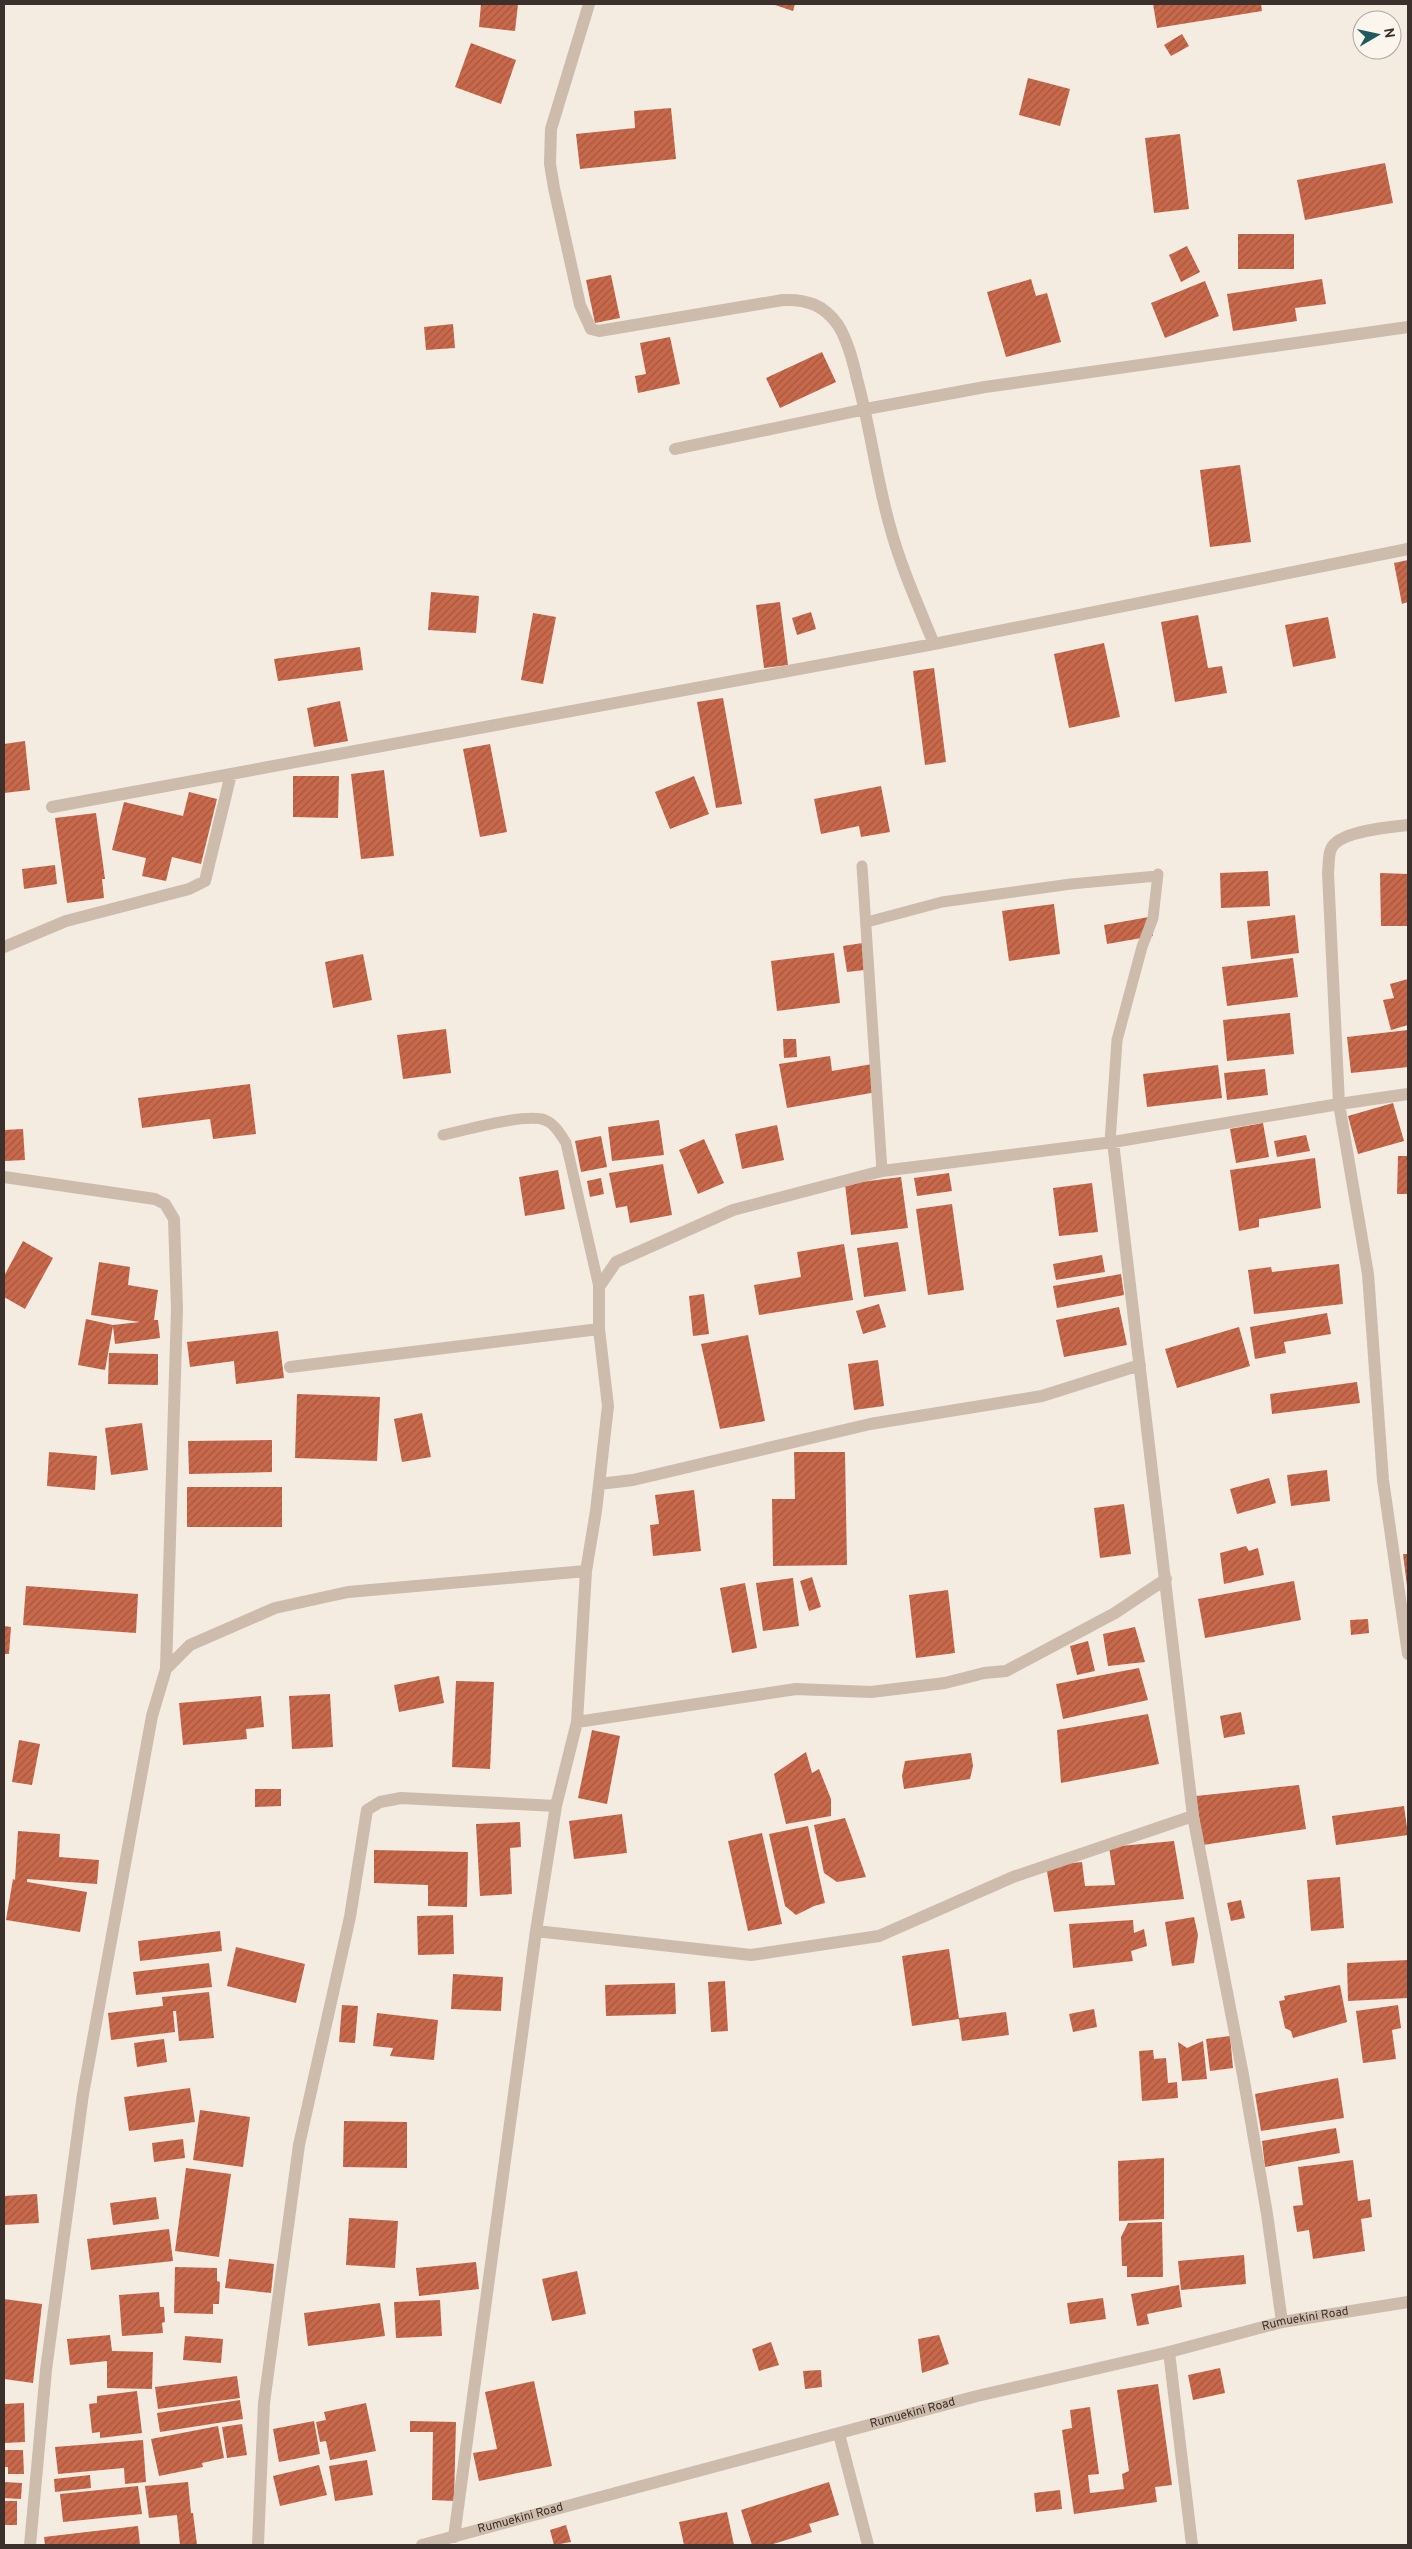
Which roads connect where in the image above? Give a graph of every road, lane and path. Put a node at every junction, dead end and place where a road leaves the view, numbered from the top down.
1 (589, 4) edge
2 (1408, 327) edge
3 (866, 409) junction
4 (675, 449) dead end
5 (1408, 549) edge
6 (934, 644) junction
7 (231, 774) junction
8 (52, 807) dead end
9 (1408, 825) edge
10 (862, 866) dead end
11 (867, 922) junction
12 (4, 948) edge
13 (1408, 1094) edge
14 (1339, 1104) junction
15 (443, 1135) dead end
16 (1111, 1142) junction
17 (882, 1171) junction
18 (4, 1177) edge
19 (599, 1287) junction
20 (599, 1329) junction
21 (1140, 1365) junction
22 (290, 1367) dead end
23 (599, 1484) junction
24 (586, 1571) junction
25 (1166, 1579) junction
26 (1408, 1654) edge
27 (166, 1669) junction
28 (577, 1722) junction
29 (556, 1806) junction
30 (1193, 1816) junction
31 (536, 1931) junction
32 (1408, 2302) edge
33 (1282, 2322) junction
34 (1169, 2352) junction
35 (839, 2434) junction
36 (454, 2537) junction
37 (30, 2545) edge
38 (258, 2545) edge
39 (422, 2545) edge
40 (868, 2545) edge
41 (1192, 2545) edge

1 - 3 street
2 - 3 street
3 - 4 street
3 - 6 street
5 - 6 street
6 - 7 street
7 - 8 street
7 - 12 street
9 - 14 street
10 - 11 lane
11 - 16 lane
11 - 17 lane
13 - 14 street
14 - 16 street
14 - 26 street
15 - 19 lane
16 - 17 street
16 - 21 street
17 - 19 street
18 - 27 street
19 - 20 street
20 - 22 street
20 - 23 street
21 - 23 street
21 - 25 street
23 - 24 street
24 - 27 street
24 - 28 street
25 - 28 street
25 - 30 street
27 - 37 street
28 - 29 street
29 - 31 street
29 - 38 street
30 - 31 street
30 - 33 street
31 - 36 street
32 - 33 street, Rumuekini Road
33 - 34 street, Rumuekini Road
34 - 35 street, Rumuekini Road
34 - 41 street
35 - 36 street, Rumuekini Road
35 - 40 street
36 - 39 street, Rumuekini Road

